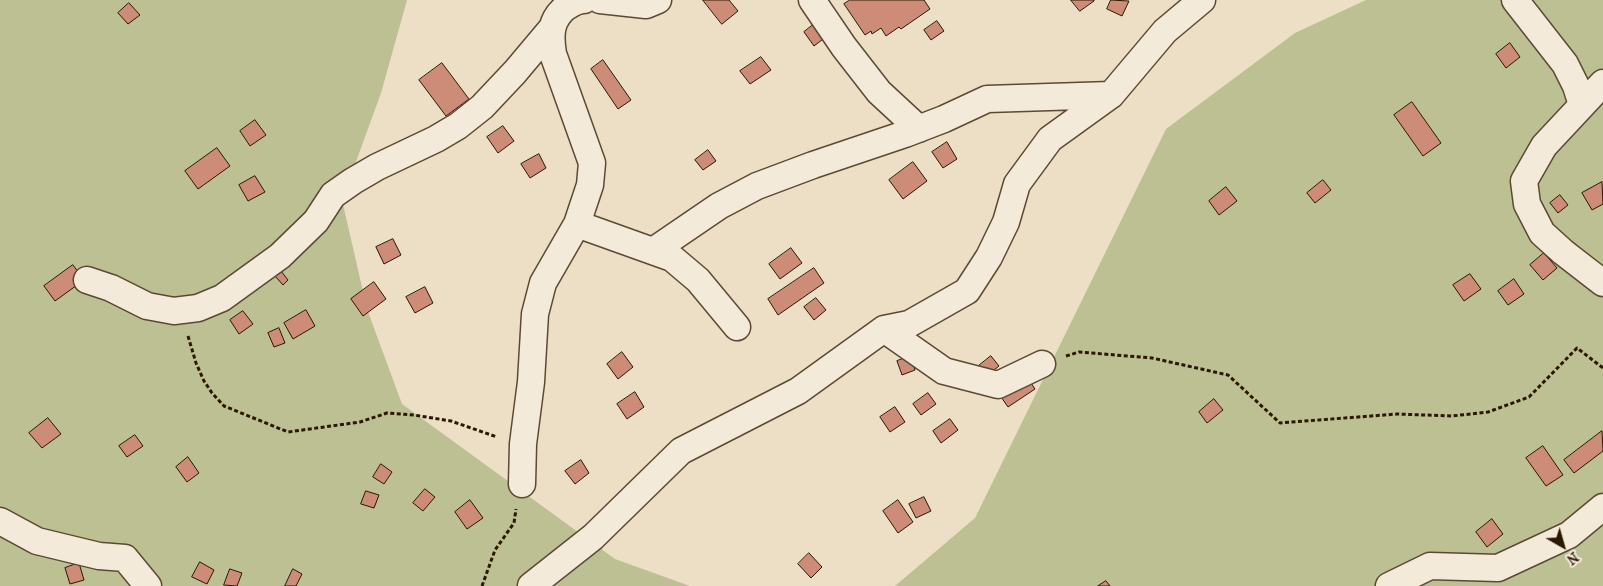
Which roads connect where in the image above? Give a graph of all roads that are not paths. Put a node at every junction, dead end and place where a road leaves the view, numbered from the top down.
1 (584, 0) edge
2 (600, 0) edge
3 (658, 0) edge
4 (812, 0) edge
5 (1202, 0) edge
6 (1515, 0) edge
7 (552, 28) junction
8 (1603, 83) edge
9 (1110, 95) junction
10 (1582, 104) junction
11 (919, 128) junction
12 (577, 224) junction
13 (653, 251) junction
14 (87, 280) dead end
15 (1603, 284) edge
16 (737, 327) dead end
17 (884, 329) junction
18 (1042, 364) road end
19 (522, 484) road end
20 (1603, 507) edge
21 (0, 521) edge
22 (148, 586) edge
23 (531, 586) edge
24 (1389, 586) edge

1 - 7 street
2 - 3 street
4 - 11 street
5 - 9 street
6 - 10 street
7 - 12 street
7 - 14 street
8 - 10 street
9 - 11 street
9 - 17 street
10 - 15 street
11 - 13 street
12 - 13 street
12 - 19 street
13 - 16 street
17 - 18 street
17 - 23 street
20 - 24 street
21 - 22 street

